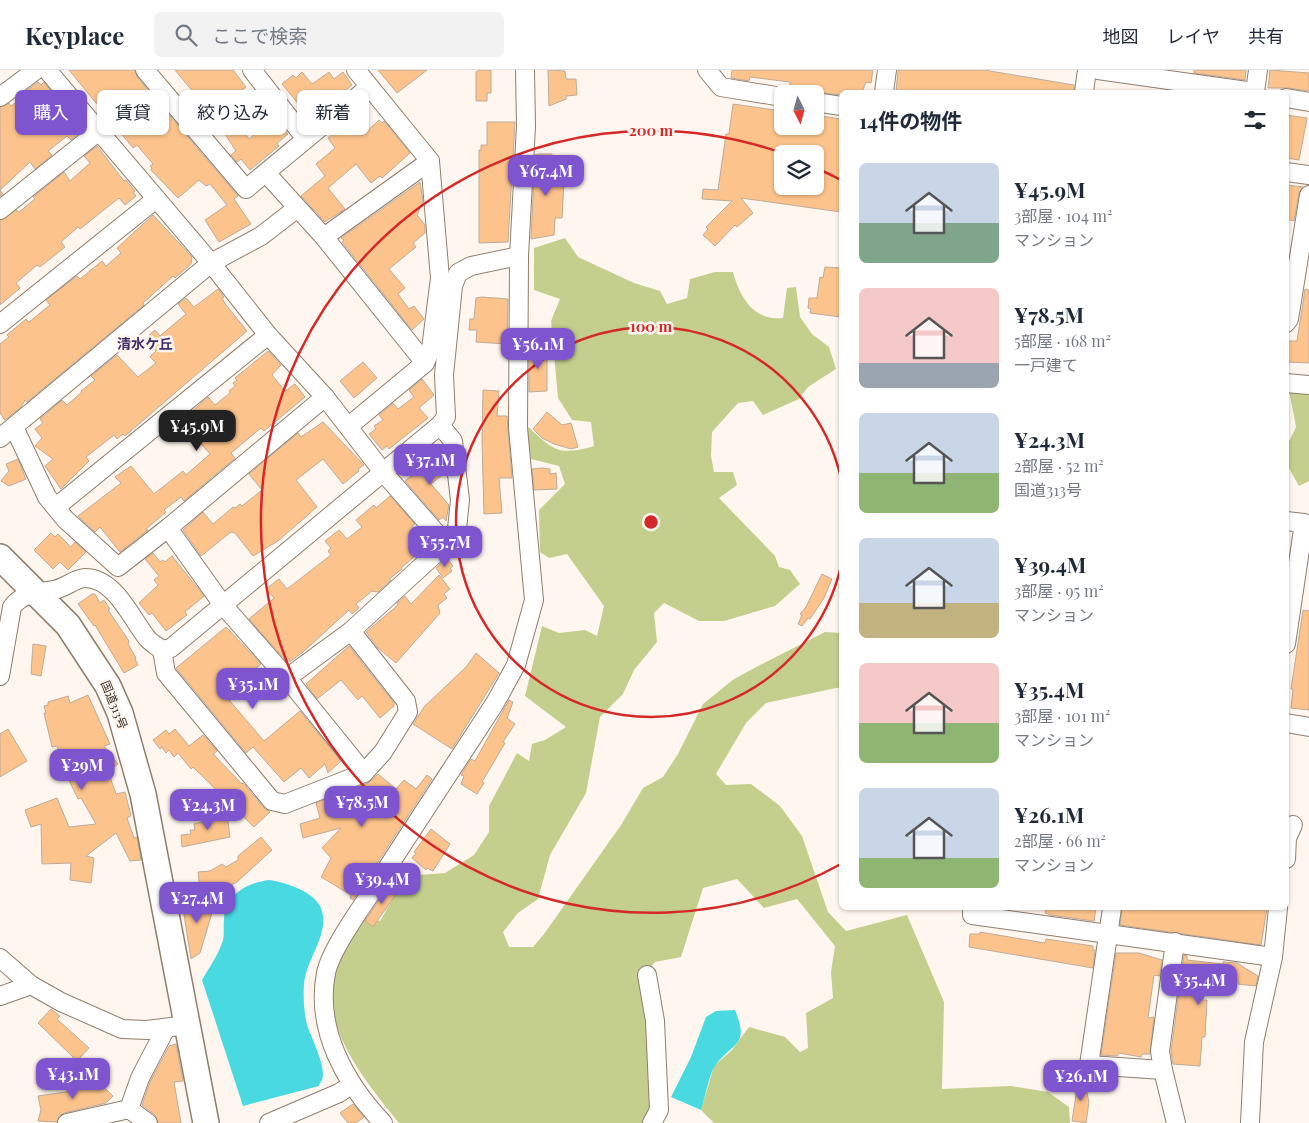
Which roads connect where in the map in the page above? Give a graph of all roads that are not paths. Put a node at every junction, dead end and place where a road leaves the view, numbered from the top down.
1 (36, 70) edge
2 (47, 70) edge
3 (145, 70) edge
4 (252, 70) edge
5 (356, 70) edge
6 (525, 70) edge
7 (707, 70) edge
8 (887, 70) edge
9 (1087, 70) edge
10 (1098, 70) edge
11 (1258, 70) edge
12 (369, 86) junction
13 (884, 90) edge
14 (1084, 90) edge
15 (1241, 90) edge
16 (1255, 90) edge
17 (774, 96) edge
18 (0, 97) edge
19 (1289, 99) edge
20 (1309, 102) edge
21 (824, 103) edge
22 (839, 106) edge
23 (97, 129) edge
24 (97, 133) edge
25 (102, 135) edge
26 (306, 139) junction
27 (430, 161) junction
28 (1289, 172) edge
29 (266, 173) junction
30 (1309, 175) edge
31 (1309, 195) edge
32 (156, 200) junction
33 (296, 209) junction
34 (0, 210) edge
35 (324, 237) junction
36 (519, 256) junction
37 (211, 262) junction
38 (1289, 319) edge
39 (0, 324) edge
40 (268, 335) junction
41 (425, 363) junction
42 (1289, 383) edge
43 (1309, 386) edge
44 (325, 397) junction
45 (440, 425) junction
46 (349, 426) junction
47 (14, 427) junction
48 (0, 438) edge
49 (383, 472) junction
50 (56, 507) junction
51 (1289, 521) edge
52 (168, 528) junction
53 (446, 544) junction
54 (1304, 551) edge
55 (0, 557) edge
56 (1302, 590) edge
57 (38, 593) junction
58 (223, 604) junction
59 (351, 631) junction
60 (1289, 634) edge
61 (162, 650) junction
62 (0, 676) edge
63 (287, 678) junction
64 (1289, 724) edge
65 (1309, 728) edge
66 (364, 773) junction
67 (1296, 826) edge
68 (1289, 836) edge
69 (1112, 910) edge
70 (1278, 910) edge
71 (972, 911) edge
72 (1109, 934) junction
73 (1175, 942) junction
74 (1273, 957) junction
75 (0, 958) edge
76 (647, 975) dead end
77 (31, 985) junction
78 (0, 996) edge
79 (176, 1026) junction
80 (1162, 1070) junction
81 (351, 1085) junction
82 (129, 1109) junction
83 (275, 1122) edge
84 (67, 1123) edge
85 (148, 1123) edge
86 (206, 1123) edge
87 (383, 1123) edge
88 (652, 1123) edge
89 (1176, 1123) edge
90 (1250, 1123) edge

1 - 18 street
2 - 23 street
3 - 29 street
4 - 26 street
5 - 12 street
6 - 36 street
7 - 17 street
8 - 13 street
9 - 14 street
10 - 15 street
11 - 16 street
12 - 26 street
12 - 27 street
19 - 20 street
21 - 22 street
24 - 34 street
25 - 32 street
26 - 29 street
27 - 35 street
27 - 41 street
28 - 30 street
29 - 33 street
31 - 38 street
32 - 37 street
32 - 39 street
33 - 35 street
33 - 37 street
35 - 41 street
36 - 45 street
36 - 81 street
37 - 40 street
37 - 47 street
40 - 44 street
40 - 50 street
41 - 46 street
42 - 43 street
44 - 46 street
44 - 52 street
45 - 49 street
45 - 53 street
46 - 49 street
47 - 48 street
47 - 50 street
49 - 53 street
49 - 58 street
50 - 52 street
51 - 54 street
52 - 58 street
53 - 59 street
54 - 56 street
55 - 57 highway, 国道313号
56 - 60 street
57 - 61 street
57 - 62 street
57 - 79 highway, 国道313号
58 - 61 street
58 - 63 street
59 - 63 street
59 - 66 street
61 - 66 street
63 - 66 street
64 - 65 street
67 - 68 street
69 - 72 street
70 - 74 street
71 - 72 street
72 - 73 street
72 - 80 street
73 - 74 street
73 - 80 street
74 - 90 street
75 - 77 street
76 - 88 street
77 - 78 street
77 - 79 street
79 - 82 street
79 - 86 highway, 国道313号
80 - 89 street
81 - 83 street
81 - 87 street
82 - 84 street
82 - 85 street

